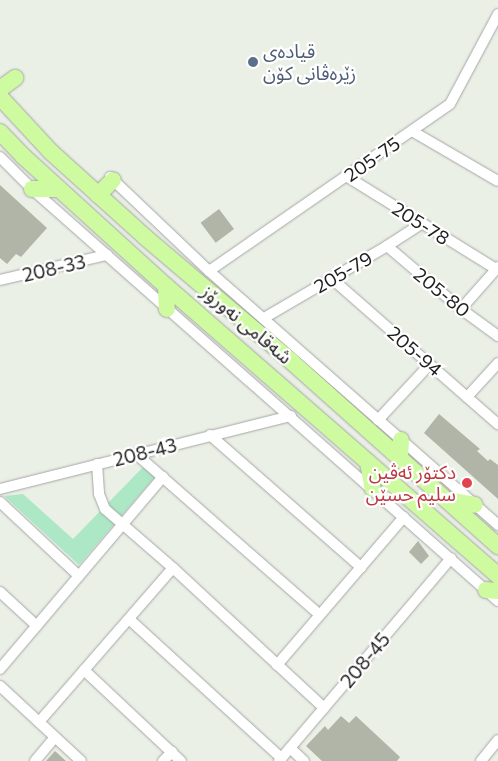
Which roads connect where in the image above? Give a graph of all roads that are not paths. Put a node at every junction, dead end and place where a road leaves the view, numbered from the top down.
1 (498, 14) edge
2 (15, 78) dead end
3 (0, 89) edge
4 (0, 97) edge
5 (412, 131) junction
6 (0, 132) edge
7 (0, 157) edge
8 (346, 176) junction
9 (111, 178) joint
10 (498, 181) edge
11 (32, 189) junction
12 (59, 189) junction
13 (98, 195) junction
14 (421, 224) junction
15 (145, 237) junction
16 (387, 246) junction
17 (130, 254) junction
18 (107, 255) junction
19 (497, 268) edge
20 (209, 271) junction
21 (331, 278) junction
22 (0, 280) edge
23 (166, 286) junction
24 (167, 309) junction
25 (462, 309) junction
26 (264, 318) junction
27 (498, 336) edge
28 (498, 363) edge
29 (430, 364) junction
30 (467, 397) junction
31 (290, 416) junction
32 (378, 420) junction
33 (498, 424) edge
34 (210, 435) junction
35 (401, 440) junction
36 (136, 454) junction
37 (400, 458) junction
38 (368, 462) junction
39 (97, 464) junction
40 (163, 478) junction
41 (0, 489) edge
42 (373, 489) junction
43 (447, 500) junction
44 (0, 502) edge
45 (476, 505) junction
46 (404, 517) junction
47 (122, 524) junction
48 (498, 526) edge
49 (498, 546) edge
50 (450, 558) junction
51 (361, 567) junction
52 (173, 568) junction
53 (79, 576) junction
54 (498, 576) edge
55 (0, 592) edge
56 (494, 594) edge
57 (320, 615) junction
58 (129, 619) junction
59 (37, 626) junction
60 (277, 665) junction
61 (0, 669) edge
62 (84, 670) junction
63 (0, 686) edge
64 (324, 708) junction
65 (39, 722) junction
66 (55, 737) junction
67 (498, 740) edge
68 (290, 748) junction
69 (172, 752) junction
70 (280, 759) edge
71 (35, 761) edge
72 (81, 761) edge
73 (163, 761) edge
74 (181, 761) edge
75 (304, 761) edge
76 (481, 761) edge

1 - 5 street, 205-75
2 - 3 main road
4 - 13 main road, شەقامی نەورۆز
5 - 8 street, 205-75
5 - 10 street
6 - 12 main road, شەقامی نەورۆز
7 - 11 street
8 - 14 street, 205-78
8 - 20 street, 205-75
9 - 13 main road
9 - 20 street
11 - 12 main road
11 - 18 street
12 - 17 main road, شەقامی نەورۆز
13 - 15 main road, شەقامی نەورۆز
14 - 16 street, 205-79
14 - 19 street, 205-78
15 - 17 main road
15 - 37 main road, شەقامی نەورۆز
16 - 21 street, 205-79
16 - 25 street, 205-80
17 - 23 main road, شەقامی نەورۆز
18 - 22 street, 208-33
18 - 24 street
19 - 25 street
20 - 26 street
21 - 26 street, 205-79
21 - 29 street, 205-94
23 - 24 main road
23 - 38 main road, شەقامی نەورۆز
24 - 31 street
25 - 27 street, 205-80
26 - 32 street
28 - 30 street
29 - 30 street, 205-94
29 - 32 street
30 - 33 street, 205-94
31 - 34 street, 208-43
31 - 42 street
32 - 35 street
34 - 36 street, 208-43
34 - 51 street
35 - 37 main road
35 - 45 street
36 - 39 street, 208-43
36 - 40 street
37 - 43 main road, شەقامی نەورۆز
38 - 42 main road
38 - 54 main road, شەقامی نەورۆز
39 - 41 street, 208-43
39 - 47 street
40 - 47 street
40 - 57 street
42 - 46 street
43 - 45 main road
43 - 49 main road, شەقامی نەورۆز
44 - 53 street
45 - 48 street
46 - 50 street
46 - 51 street
47 - 52 street
47 - 53 street
50 - 56 street
50 - 64 street, 208-45
51 - 57 street
52 - 58 street
52 - 60 street
53 - 59 street
55 - 59 street
57 - 60 street
58 - 62 street
58 - 70 street
59 - 61 street
60 - 64 street
62 - 65 street
62 - 69 street
63 - 65 street
64 - 68 street, 208-45
65 - 66 street
66 - 71 street
66 - 72 street
67 - 76 street
68 - 70 street, 208-45
68 - 75 street
69 - 73 street
69 - 74 street

